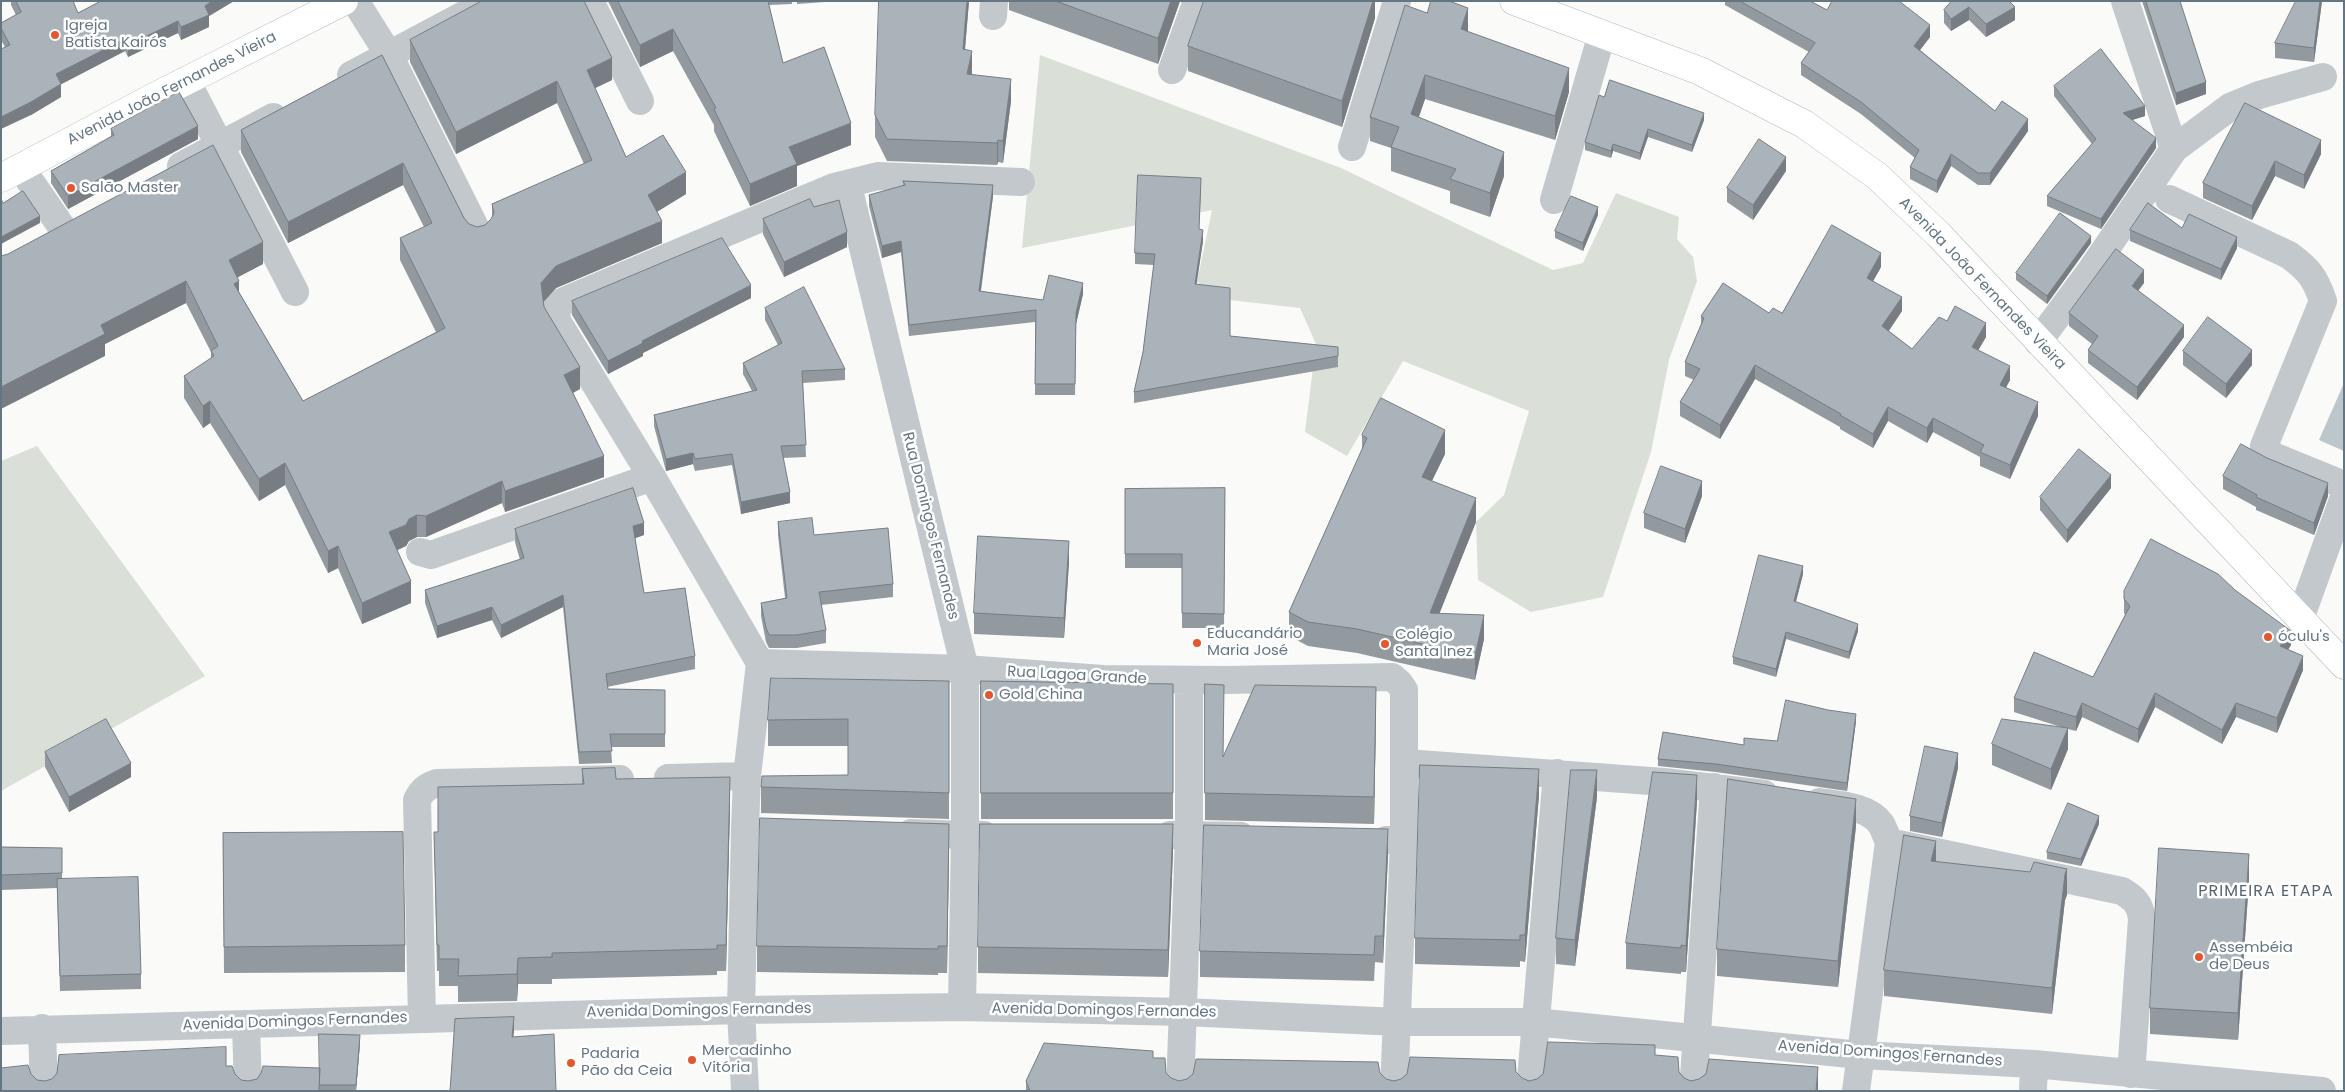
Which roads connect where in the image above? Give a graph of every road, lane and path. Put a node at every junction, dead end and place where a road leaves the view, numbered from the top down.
1 (344, 1) edge
2 (355, 1) edge
3 (490, 1) edge
4 (590, 1) edge
5 (1198, 1) edge
6 (1397, 1) edge
7 (1514, 1) edge
8 (2125, 1) edge
9 (1602, 34) junction
10 (389, 55) junction
11 (1172, 70) dead end
12 (2323, 77) dead end
13 (186, 80) junction
14 (330, 87) edge
15 (640, 101) dead end
16 (296, 105) edge
17 (220, 145) junction
18 (1352, 147) dead end
19 (2174, 149) junction
20 (11, 173) edge
21 (159, 178) edge
22 (1021, 182) dead end
23 (843, 185) junction
24 (2169, 199) dead end
25 (1554, 200) dead end
26 (89, 215) edge
27 (478, 233) edge
28 (295, 292) dead end
29 (2038, 342) junction
30 (652, 478) junction
31 (2344, 485) edge
32 (2344, 497) edge
33 (420, 552) dead end
34 (2300, 619) junction
35 (760, 663) junction
36 (2344, 665) edge
37 (965, 670) junction
38 (1189, 680) junction
39 (1405, 763) junction
40 (1558, 773) junction
41 (747, 776) junction
42 (1714, 787) junction
43 (745, 828) junction
44 (774, 829) edge
45 (889, 833) edge
46 (966, 835) junction
47 (1004, 835) edge
48 (1150, 835) edge
49 (1189, 835) junction
50 (1267, 837) edge
51 (1365, 839) edge
52 (1404, 840) junction
53 (1889, 842) junction
54 (962, 1007) junction
55 (741, 1010) junction
56 (1184, 1012) junction
57 (422, 1018) junction
58 (1398, 1022) junction
59 (1535, 1022) junction
60 (246, 1024) junction
61 (42, 1028) junction
62 (1, 1030) edge
63 (1697, 1037) junction
64 (1860, 1055) junction
65 (2131, 1074) junction
66 (2033, 1078) edge
67 (2186, 1085) edge
68 (44, 1091) edge
69 (248, 1091) edge
70 (745, 1091) edge
71 (1180, 1091) edge
72 (1394, 1091) edge
73 (1530, 1091) edge
74 (1693, 1091) edge
75 (1856, 1091) edge
76 (2322, 1091) edge

1 - 13 main road, Avenida João Fernandes Vieira
2 - 10 street
3 - 10 street
4 - 15 street
5 - 11 street
6 - 18 street
7 - 9 main road, Avenida João Fernandes Vieira
8 - 19 street
9 - 25 street
9 - 29 main road, Avenida João Fernandes Vieira
10 - 14 street
10 - 27 street
12 - 19 street
13 - 17 street
13 - 20 main road, Avenida João Fernandes Vieira
16 - 17 street
17 - 21 street
17 - 28 street
19 - 29 street
20 - 26 street
22 - 23 street
23 - 30 street
23 - 37 street, Rua Domingos Fernandes
24 - 31 street
29 - 34 main road, Avenida João Fernandes Vieira
30 - 33 street
30 - 35 street
32 - 34 street
34 - 36 main road, Avenida João Fernandes Vieira
35 - 37 street
35 - 41 street
37 - 38 street, Rua Lagoa Grande
37 - 46 street, Rua Domingos Fernandes
38 - 39 street
38 - 49 street
39 - 40 street
39 - 52 street
40 - 42 street
40 - 59 street
41 - 43 street
41 - 57 street
42 - 53 street
42 - 63 street
43 - 44 street
43 - 55 street
45 - 46 street
46 - 47 street
46 - 54 street, Rua Domingos Fernandes
48 - 49 street
49 - 50 street
49 - 56 street
51 - 52 street
52 - 58 street
53 - 64 street
53 - 65 street
54 - 55 street, Avenida Domingos Fernandes
54 - 56 street, Avenida Domingos Fernandes
55 - 57 street, Avenida Domingos Fernandes
55 - 70 street
56 - 58 street, Avenida Domingos Fernandes
56 - 71 street
57 - 60 street, Avenida Domingos Fernandes
58 - 59 street, Avenida Domingos Fernandes
58 - 72 street
59 - 63 street, Avenida Domingos Fernandes
59 - 73 street
60 - 61 street, Avenida Domingos Fernandes
60 - 69 street
61 - 62 street, Avenida Domingos Fernandes
61 - 68 street
63 - 64 street, Avenida Domingos Fernandes
63 - 74 street
64 - 66 street, Avenida Domingos Fernandes
64 - 75 street
65 - 66 street, Avenida Domingos Fernandes
65 - 67 street, Avenida Domingos Fernandes
67 - 76 street, Avenida Domingos Fernandes

